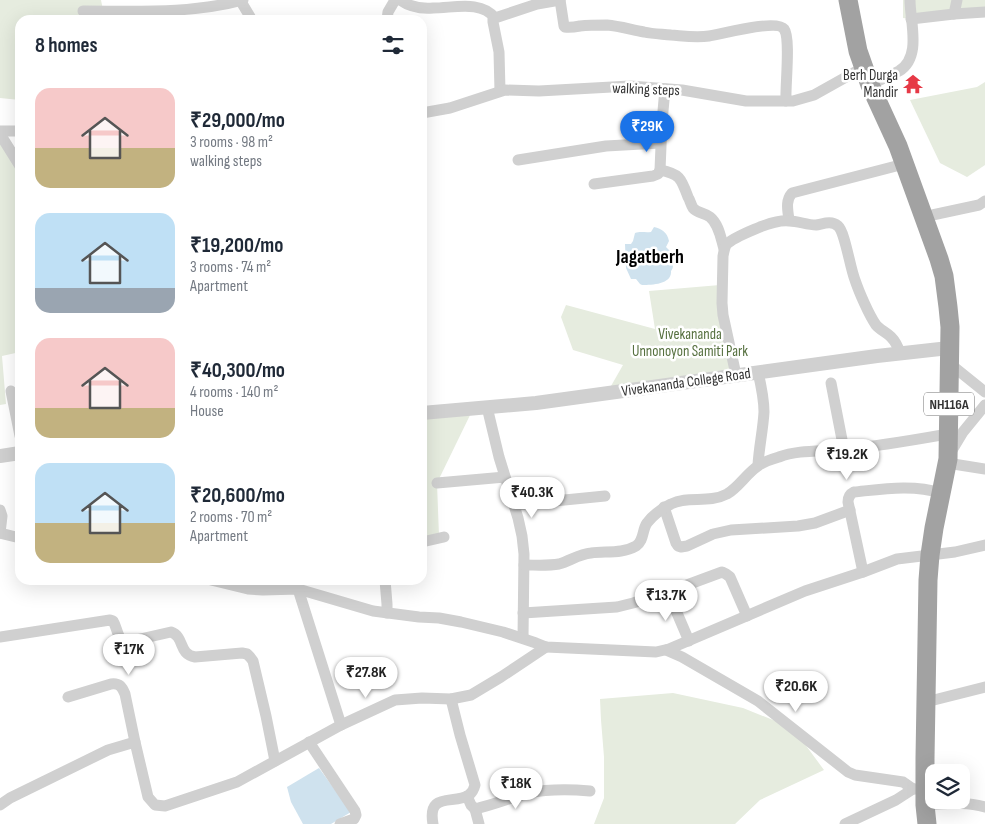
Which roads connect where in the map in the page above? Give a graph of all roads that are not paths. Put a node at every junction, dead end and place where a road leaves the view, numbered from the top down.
1 (241, 0) edge
2 (394, 0) edge
3 (400, 0) edge
4 (560, 0) edge
5 (848, 0) edge
6 (910, 0) edge
7 (957, 0) edge
8 (83, 11) dead end
9 (985, 12) edge
10 (954, 14) junction
11 (250, 15) edge
12 (388, 15) edge
13 (495, 18) junction
14 (911, 19) junction
15 (864, 66) junction
16 (870, 85) junction
17 (666, 89) junction
18 (500, 91) junction
19 (786, 101) junction
20 (427, 112) edge
21 (15, 131) edge
22 (0, 132) edge
23 (660, 143) junction
24 (15, 158) edge
25 (518, 160) dead end
26 (904, 164) junction
27 (660, 170) junction
28 (594, 184) dead end
29 (985, 200) edge
30 (924, 218) junction
31 (789, 220) junction
32 (724, 249) junction
33 (900, 353) junction
34 (949, 356) junction
35 (758, 372) junction
36 (736, 375) junction
37 (831, 382) dead end
38 (11, 391) dead end
39 (985, 392) edge
40 (985, 405) edge
41 (487, 407) junction
42 (15, 411) edge
43 (427, 413) edge
44 (948, 434) junction
45 (844, 450) junction
46 (15, 454) edge
47 (0, 456) edge
48 (947, 461) junction
49 (758, 465) junction
50 (985, 469) edge
51 (505, 477) junction
52 (438, 483) dead end
53 (942, 493) junction
54 (605, 496) dead end
55 (514, 505) junction
56 (664, 507) junction
57 (0, 510) edge
58 (850, 510) junction
59 (0, 534) edge
60 (15, 537) edge
61 (444, 537) dead end
62 (427, 541) edge
63 (985, 546) edge
64 (930, 555) junction
65 (524, 565) junction
66 (863, 572) junction
67 (230, 585) edge
68 (385, 585) edge
69 (298, 589) junction
70 (668, 592) junction
71 (387, 612) junction
72 (523, 613) junction
73 (747, 616) junction
74 (0, 637) edge
75 (523, 638) junction
76 (689, 641) junction
77 (546, 647) junction
78 (666, 650) junction
79 (985, 687) edge
80 (68, 697) dead end
81 (451, 699) junction
82 (926, 702) junction
83 (341, 725) junction
84 (135, 742) junction
85 (309, 742) junction
86 (275, 761) junction
87 (590, 791) dead end
88 (921, 794) junction
89 (467, 796) junction
90 (0, 805) edge
91 (985, 807) edge
92 (475, 809) junction
93 (340, 824) edge
94 (433, 824) edge
95 (479, 824) edge
96 (845, 824) edge
97 (927, 824) edge

1 - 8 street
1 - 11 street
2 - 12 street
3 - 13 street
4 - 13 street
4 - 19 street
5 - 15 highway, NH116A
6 - 14 street
7 - 10 street
9 - 10 street
10 - 14 street
13 - 18 street
14 - 16 street
15 - 16 highway, NH116A
15 - 19 street, walking steps
16 - 26 highway, NH116A
17 - 18 street, walking steps
17 - 19 street, walking steps
17 - 23 street
18 - 20 street, walking steps
21 - 22 street
22 - 24 street
23 - 25 street
23 - 27 street
26 - 30 highway, NH116A
26 - 31 street
27 - 28 street
27 - 32 street
29 - 30 street
30 - 34 highway, NH116A
31 - 32 street
31 - 33 street
32 - 36 street
33 - 34 street, Vivekananda College Road
33 - 35 street, Vivekananda College Road
34 - 39 street
34 - 44 highway, NH116A
35 - 36 street, Vivekananda College Road
35 - 49 street
36 - 41 street, Vivekananda College Road
37 - 45 street
38 - 42 street
40 - 48 street
41 - 43 street, Vivekananda College Road
41 - 51 street
44 - 45 street
44 - 48 highway, NH116A
45 - 49 street
46 - 47 street
48 - 50 street
48 - 53 highway, NH116A
49 - 56 street
51 - 52 street
51 - 55 street
53 - 58 street
53 - 64 highway, NH116A
54 - 55 street
55 - 65 street
56 - 58 street
56 - 65 street
57 - 59 street
58 - 66 street
59 - 60 street
61 - 62 street
63 - 64 street
64 - 66 street
64 - 82 highway, NH116A
65 - 72 street
66 - 73 street
67 - 69 street
68 - 71 street
69 - 71 street
69 - 83 street
70 - 72 street
70 - 73 street
70 - 76 street
71 - 75 street
72 - 75 street
73 - 76 street
74 - 86 street
75 - 77 street
76 - 78 street
77 - 78 street
77 - 81 street
78 - 88 street
79 - 82 street
80 - 84 street
81 - 83 street
81 - 89 street
82 - 88 highway, NH116A
83 - 85 street
84 - 86 street
84 - 90 street
85 - 86 street
85 - 93 street
87 - 92 street
88 - 91 street
88 - 96 street
88 - 97 highway, NH116A
89 - 92 street
89 - 94 street
92 - 95 street

